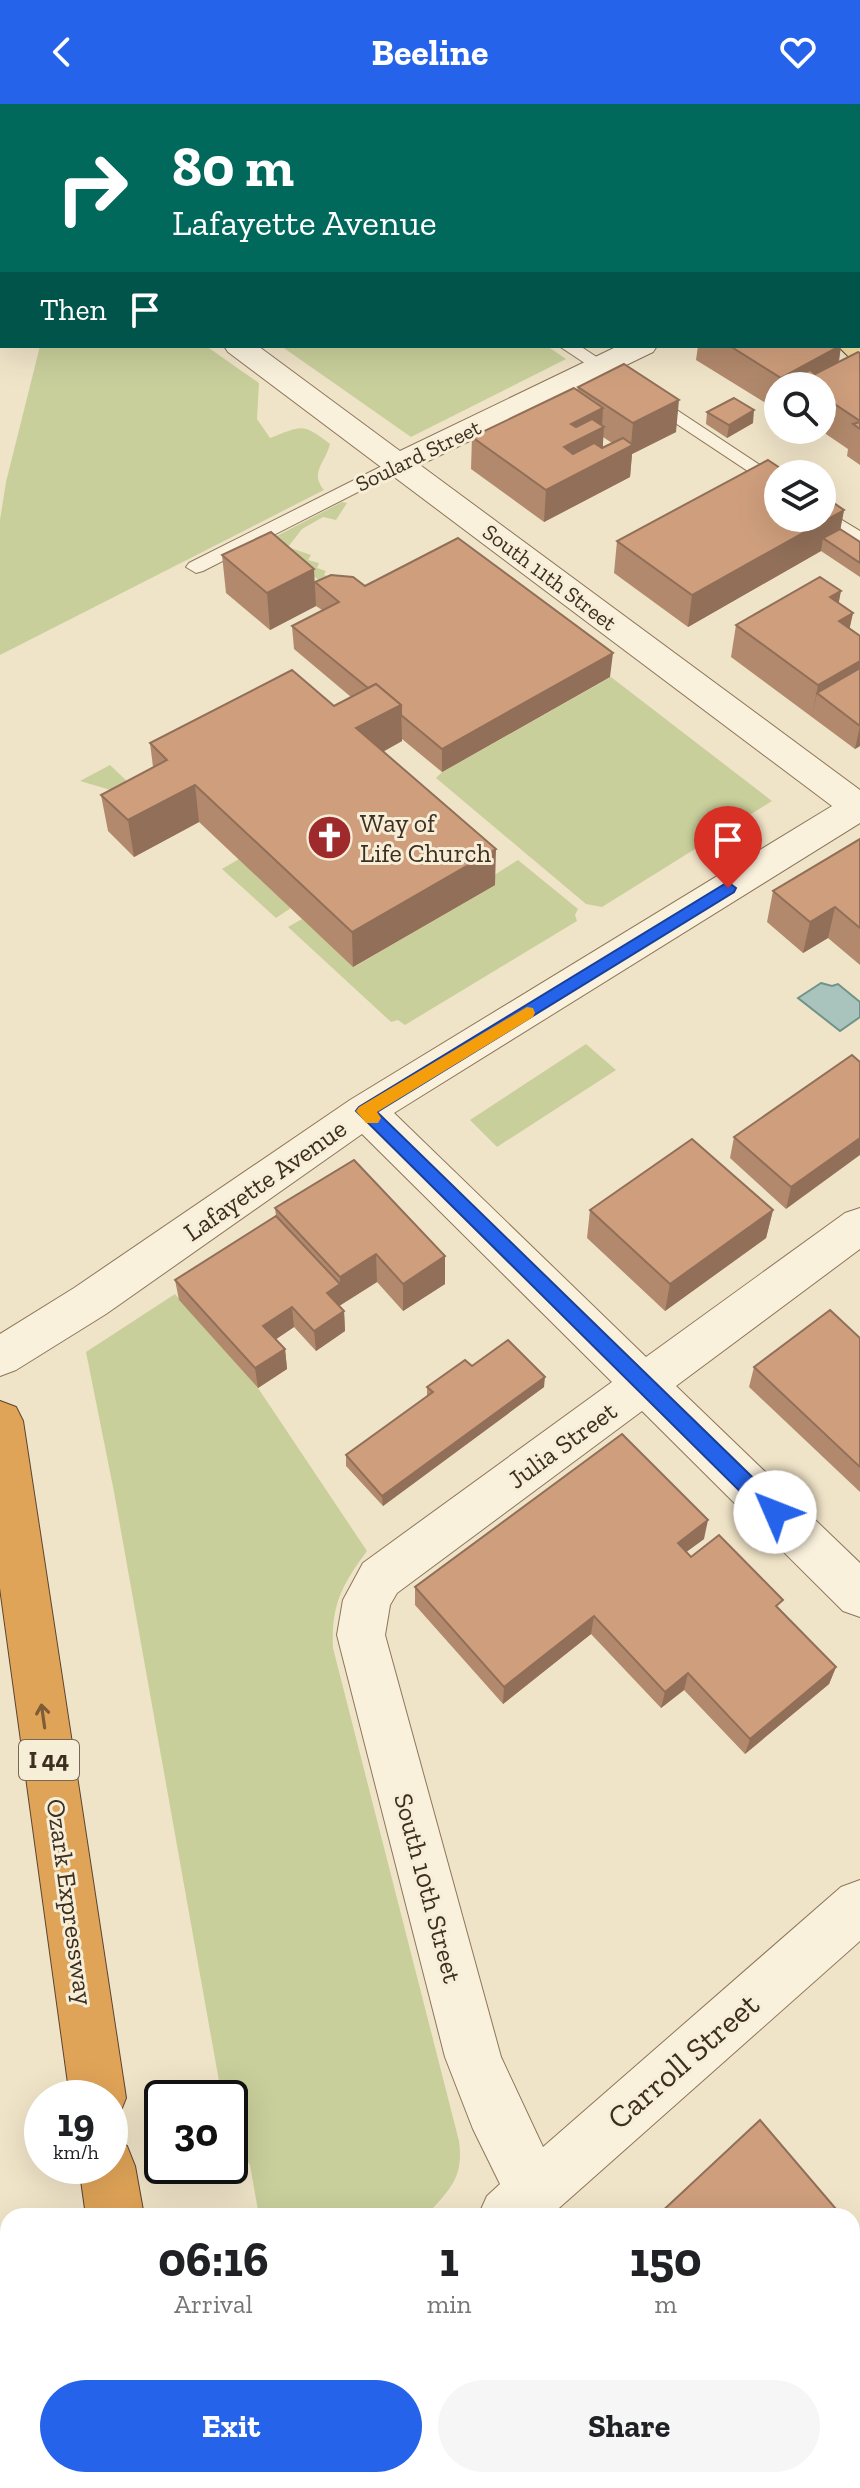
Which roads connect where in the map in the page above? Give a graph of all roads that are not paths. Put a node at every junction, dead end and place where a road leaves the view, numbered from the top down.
1 (242, 348) edge
2 (571, 348) edge
3 (638, 348) edge
4 (599, 367) junction
5 (398, 464) junction
6 (764, 476) edge
7 (836, 524) edge
8 (860, 540) edge
9 (196, 567) dead end
10 (859, 807) edge
11 (365, 1111) junction
12 (860, 1225) edge
13 (0, 1357) edge
14 (645, 1385) junction
15 (0, 1421) edge
16 (380, 1578) joint
17 (860, 1595) edge
18 (860, 1906) edge
19 (95, 2080) edge
20 (110, 2184) edge
21 (521, 2203) edge
22 (114, 2208) edge

1 - 5 street, South 11th Street
2 - 4 lane
3 - 4 street, Soulard Street
4 - 5 street, Soulard Street
4 - 6 lane
5 - 9 lane, Soulard Street
5 - 10 street, South 11th Street
7 - 8 lane
10 - 11 street, Lafayette Avenue
11 - 13 street, Lafayette Avenue
11 - 14 street
12 - 14 street, Julia Street
14 - 16 street, Julia Street
14 - 17 street
19 -> 15 highway, Ozark Expressway / I 44
16 - 21 street, South 10th Street
18 - 21 street, Carroll Street
20 - 22 highway

